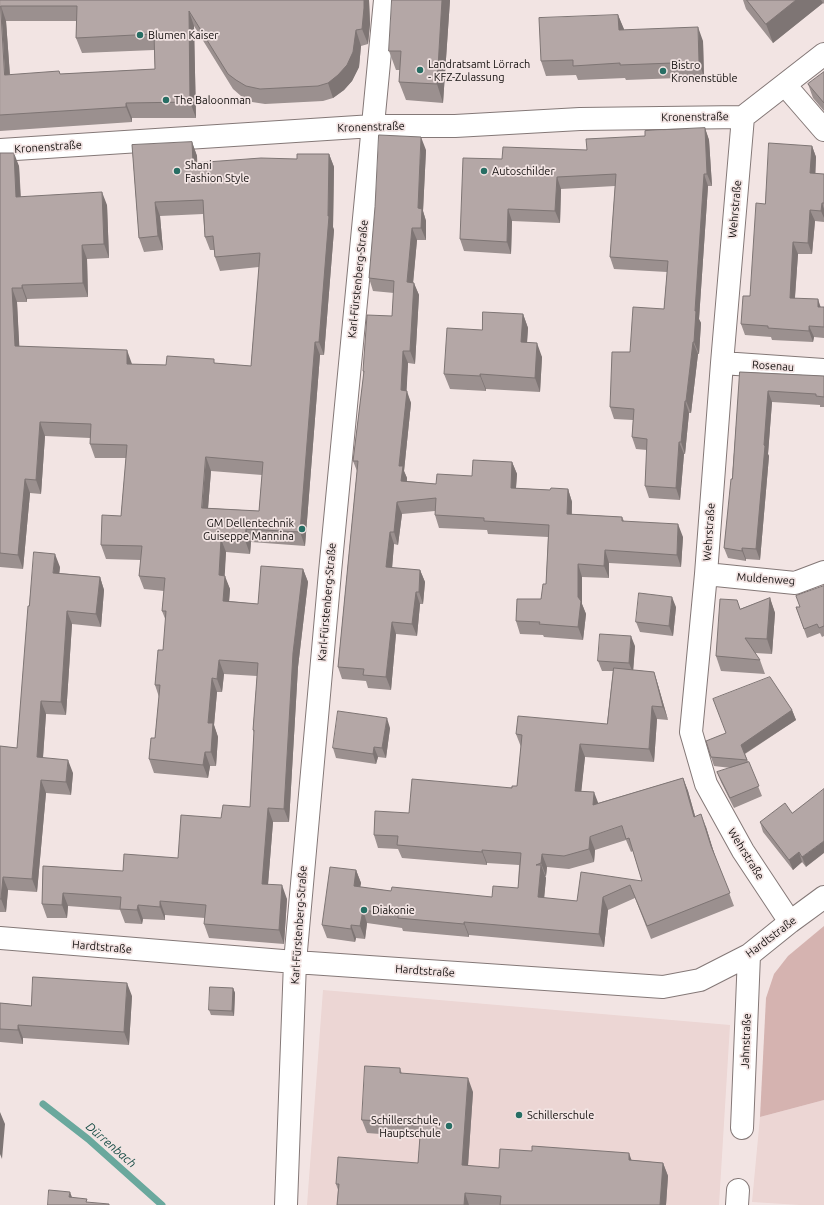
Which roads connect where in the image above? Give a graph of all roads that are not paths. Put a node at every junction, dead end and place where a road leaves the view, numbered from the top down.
1 (385, 0) edge
2 (824, 54) edge
3 (785, 85) junction
4 (743, 117) junction
5 (374, 126) junction
6 (824, 130) edge
7 (0, 150) edge
8 (722, 363) junction
9 (824, 370) edge
10 (824, 572) edge
11 (706, 574) junction
12 (824, 897) edge
13 (790, 922) junction
14 (0, 938) edge
15 (749, 955) junction
16 (295, 962) junction
17 (742, 1128) dead end
18 (286, 1205) edge

1 - 5 street, Karl-Fürstenberg-Straße
2 - 3 street
3 - 4 street
3 - 6 street
4 - 5 street, Kronenstraße
4 - 8 street, Wehrstraße
5 - 7 street, Kronenstraße
5 - 16 street, Karl-Fürstenberg-Straße
8 - 9 street, Rosenau
8 - 11 street, Wehrstraße
10 - 11 street, Muldenweg
11 - 13 street, Wehrstraße
12 - 13 street, Hardtstraße
13 - 15 street, Hardtstraße
14 - 16 street, Hardtstraße
15 - 16 street, Hardtstraße
15 - 17 street, Jahnstraße
16 - 18 street, Karl-Fürstenberg-Straße

